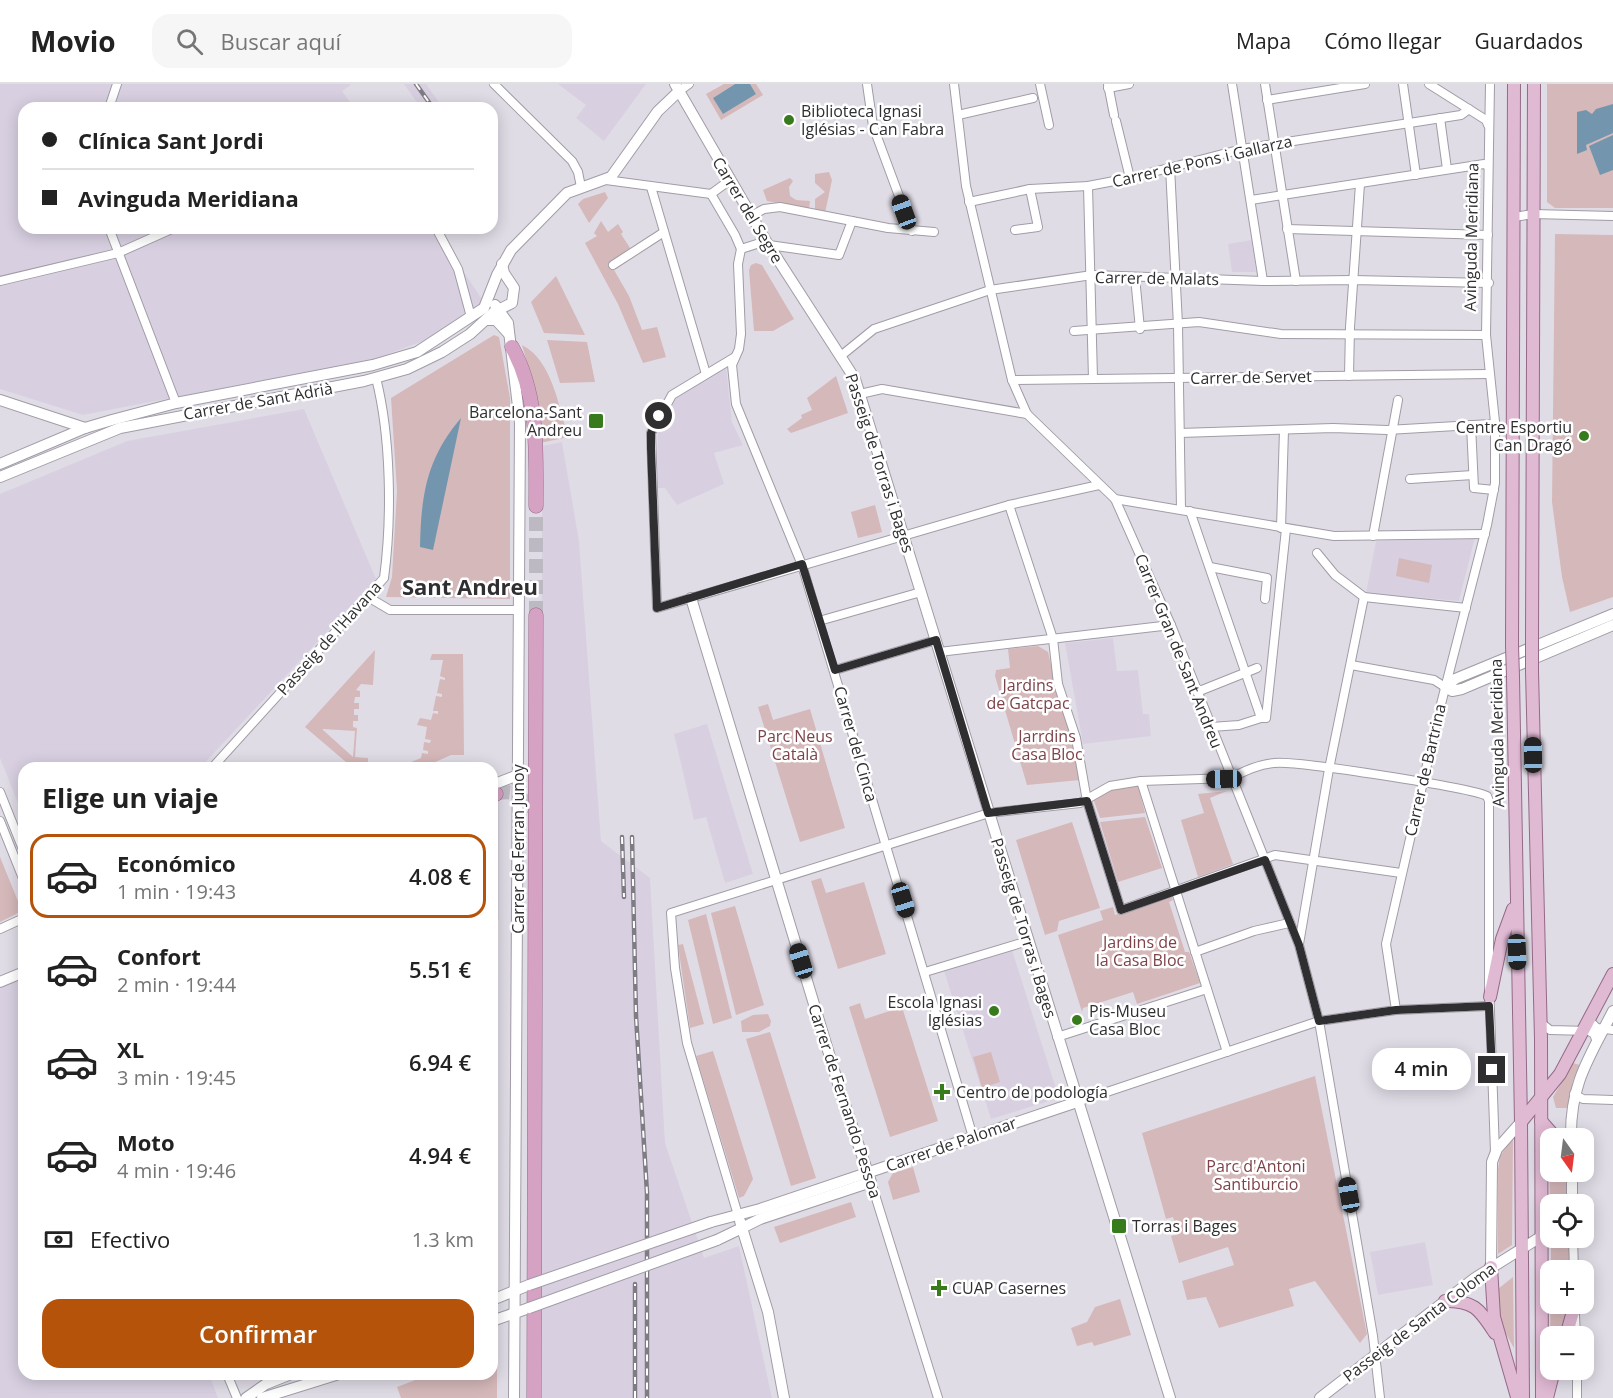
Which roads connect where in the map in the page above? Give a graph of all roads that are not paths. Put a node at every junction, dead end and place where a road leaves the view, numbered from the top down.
1 (117, 84) edge
2 (494, 84) edge
3 (689, 84) edge
4 (867, 84) edge
5 (954, 84) edge
6 (1040, 84) edge
7 (1129, 84) edge
8 (1232, 84) edge
9 (1265, 84) edge
10 (1365, 84) edge
11 (1403, 84) edge
12 (1429, 84) edge
13 (1490, 84) edge
14 (1514, 84) edge
15 (1534, 84) edge
16 (1108, 86) edge
17 (674, 87) edge
18 (1330, 87) edge
19 (1038, 97) junction
20 (1267, 100) junction
21 (111, 102) edge
22 (1469, 109) junction
23 (958, 115) junction
24 (1440, 118) junction
25 (1408, 122) junction
26 (1049, 125) dead end
27 (1488, 125) junction
28 (1274, 143) junction
29 (1242, 149) junction
30 (1488, 166) junction
31 (1170, 167) junction
32 (1447, 170) junction
33 (1416, 175) junction
34 (1130, 178) junction
35 (606, 180) junction
36 (730, 180) junction
37 (1360, 184) junction
38 (1088, 186) junction
39 (581, 187) junction
40 (651, 187) junction
41 (1030, 189) junction
42 (711, 194) junction
43 (1283, 196) junction
44 (1251, 200) junction
45 (969, 202) junction
46 (1533, 214) junction
47 (751, 216) junction
48 (1613, 216) edge
49 (1514, 217) junction
50 (852, 221) junction
51 (1287, 229) junction
52 (1015, 230) dead end
53 (912, 231) junction
54 (1357, 231) junction
55 (664, 232) junction
56 (934, 232) dead end
57 (111, 234) edge
58 (161, 234) edge
59 (439, 234) edge
60 (1488, 235) junction
61 (767, 244) junction
62 (741, 249) junction
63 (118, 253) junction
64 (502, 264) junction
65 (613, 264) dead end
66 (1092, 275) junction
67 (1135, 276) junction
68 (1176, 278) junction
69 (1353, 280) junction
70 (0, 281) edge
71 (508, 281) junction
72 (1263, 281) junction
73 (1296, 281) junction
74 (495, 283) junction
75 (1489, 283) junction
76 (990, 290) junction
77 (490, 294) junction
78 (500, 307) junction
79 (471, 317) junction
80 (488, 320) junction
81 (1178, 325) junction
82 (820, 328) joint
83 (1140, 328) junction
84 (1094, 330) junction
85 (1074, 331) dead end
86 (1351, 335) junction
87 (1486, 335) junction
88 (510, 340) junction
89 (842, 355) junction
90 (735, 357) junction
91 (373, 366) junction
92 (706, 374) junction
93 (1489, 374) junction
94 (1349, 376) junction
95 (376, 378) junction
96 (1177, 378) junction
97 (1093, 379) junction
98 (1012, 380) junction
99 (860, 394) junction
100 (1398, 399) dead end
101 (0, 400) edge
102 (176, 403) junction
103 (1028, 414) junction
104 (1495, 422) junction
105 (1471, 425) junction
106 (84, 428) junction
107 (1284, 430) junction
108 (1392, 430) junction
109 (1180, 433) junction
110 (0, 464) edge
111 (1473, 476) junction
112 (0, 477) edge
113 (1410, 479) dead end
114 (1099, 486) junction
115 (1494, 490) junction
116 (1115, 499) junction
117 (1009, 505) junction
118 (536, 507) tunnel mouth
119 (1186, 510) junction
120 (1283, 529) junction
121 (1485, 534) junction
122 (903, 535) junction
123 (1374, 536) junction
124 (1317, 553) dead end
125 (802, 564) junction
126 (1210, 567) junction
127 (921, 592) junction
128 (368, 597) junction
129 (1364, 597) junction
130 (691, 598) junction
131 (1264, 599) dead end
132 (1466, 608) junction
133 (519, 610) junction
134 (1613, 614) edge
135 (536, 615) tunnel mouth
136 (819, 621) junction
137 (1171, 625) junction
138 (1613, 625) edge
139 (1053, 639) junction
140 (936, 640) junction
141 (939, 652) junction
142 (1351, 665) junction
143 (1257, 668) dead end
144 (835, 670) junction
145 (1245, 673) junction
146 (1445, 687) junction
147 (1197, 692) junction
148 (1261, 718) junction
149 (1211, 728) junction
150 (217, 762) edge
151 (1329, 769) junction
152 (518, 775) junction
153 (1231, 778) junction
154 (1141, 781) junction
155 (1423, 784) junction
156 (498, 788) edge
157 (1, 798) edge
158 (1087, 801) junction
159 (988, 813) junction
160 (0, 821) edge
161 (18, 838) edge
162 (886, 846) junction
163 (1265, 860) junction
164 (1315, 861) junction
165 (18, 866) edge
166 (1401, 873) junction
167 (776, 880) junction
168 (1177, 892) junction
169 (1516, 899) junction
170 (18, 921) edge
171 (1289, 924) junction
172 (0, 929) edge
173 (1028, 941) junction
174 (1299, 945) junction
175 (1195, 952) junction
176 (925, 972) junction
177 (18, 974) edge
178 (1613, 974) edge
179 (0, 982) edge
180 (1207, 989) junction
181 (1490, 1002) junction
182 (1396, 1010) junction
183 (1613, 1011) edge
184 (1319, 1021) junction
185 (1540, 1022) junction
186 (1587, 1025) junction
187 (1608, 1030) edge
188 (1057, 1036) junction
189 (1597, 1042) junction
190 (1227, 1052) junction
191 (1574, 1094) junction
192 (1541, 1100) junction
193 (1613, 1100) edge
194 (1077, 1102) junction
195 (1541, 1121) junction
196 (1521, 1122) junction
197 (1547, 1128) edge
198 (1572, 1128) edge
199 (973, 1137) junction
200 (1495, 1152) junction
201 (870, 1177) junction
202 (1544, 1194) edge
203 (738, 1215) junction
204 (742, 1228) junction
205 (1540, 1237) edge
206 (1521, 1248) junction
207 (1546, 1248) edge
208 (1491, 1267) junction
209 (515, 1290) junction
210 (498, 1297) edge
211 (1445, 1301) junction
212 (515, 1313) junction
213 (498, 1319) edge
214 (1505, 1349) junction
215 (1376, 1355) junction
216 (230, 1380) edge
217 (276, 1380) edge
218 (320, 1380) edge
219 (1552, 1380) edge
220 (1577, 1380) edge
221 (237, 1398) edge
222 (246, 1398) edge
223 (262, 1398) edge
224 (514, 1398) edge
225 (534, 1398) edge
226 (784, 1398) edge
227 (938, 1398) edge
228 (1170, 1398) edge
229 (1320, 1398) edge
230 (1380, 1398) edge
231 (1518, 1398) edge
232 (1523, 1398) edge
233 (1542, 1398) edge
234 (1547, 1398) edge
235 (1577, 1398) edge

1 - 21 street
2 - 39 street
3 - 17 street
4 - 53 street
5 - 23 street, Carrer Gran de Sant Andreu
6 - 19 street
7 - 16 street
8 - 29 street
9 - 20 street
10 - 18 street
11 - 25 street
12 - 22 street
13 - 27 street, Avinguda Meridiana
14 - 49 main road, Avinguda Meridiana
15 - 46 main road
16 - 34 street
17 - 35 street
17 - 36 street, Carrer del Segre
18 - 20 street
19 - 23 street
19 - 26 street
20 - 28 street
22 - 24 street, Carrer de Pons i Gallarza
22 - 27 street
23 - 45 street, Carrer Gran de Sant Andreu
24 - 25 street, Carrer de Pons i Gallarza
24 - 32 street
25 - 28 street, Carrer de Pons i Gallarza
25 - 33 street
27 - 30 street, Avinguda Meridiana
28 - 29 street, Carrer de Pons i Gallarza
28 - 43 street
29 - 31 street, Carrer de Pons i Gallarza
29 - 44 street
30 - 32 street
30 - 60 street, Avinguda Meridiana
31 - 34 street, Carrer de Pons i Gallarza
31 - 68 street
32 - 33 street
33 - 37 street
34 - 38 street, Carrer de Pons i Gallarza
35 - 39 street
35 - 40 street
36 - 42 street
36 - 47 street, Carrer del Segre
37 - 43 street
37 - 54 street
38 - 41 street, Carrer de Pons i Gallarza
38 - 66 street
39 - 64 street
40 - 42 street
40 - 55 street
41 - 45 street, Carrer de Pons i Gallarza
41 - 52 street
42 - 62 street
43 - 44 street
43 - 51 street
44 - 72 street
45 - 76 street, Carrer Gran de Sant Andreu
46 - 48 street
46 - 49 street
46 - 185 main road, bridge
47 - 50 street
47 - 61 street, Carrer del Segre
49 - 169 main road, Avinguda Meridiana, bridge
50 - 53 street
50 - 61 street
51 - 54 street
51 - 73 street
53 - 56 street
54 - 60 street
54 - 69 street
55 - 65 street
55 - 92 street
57 - 63 street
58 - 63 street
59 - 79 street
60 - 75 street, Avinguda Meridiana
61 - 62 street
61 - 82 street, Carrer del Segre
62 - 90 street, Carrer del Cinca
63 - 70 street
63 - 102 street
64 - 71 street
64 - 74 street
66 - 67 street, Carrer de Malats
66 - 76 street, Carrer de Malats
66 - 84 street
67 - 68 street, Carrer de Malats
67 - 83 street
68 - 72 street, Carrer de Malats
68 - 81 street
69 - 73 street, Carrer de Malats
69 - 75 street, Carrer de Malats
69 - 86 street
71 - 74 street
71 - 78 street
72 - 73 street, Carrer de Malats
74 - 77 street
75 - 87 street, Avinguda Meridiana
76 - 89 street, Carrer de Malats
76 - 98 street, Carrer Gran de Sant Andreu
77 - 78 street
77 - 79 street, Carrer de Sant Adrià
78 - 80 street, Carrer de Sant Adrià
78 - 88 street, Carrer de Ferran Junoy
79 - 91 street, Carrer de Sant Adrià
80 - 88 street
80 - 95 street, Carrer de Sant Adrià
81 - 83 street
81 - 86 street
81 - 96 street
82 - 89 street, Passeig de Torras i Bages
83 - 84 street
84 - 85 street
84 - 97 street
86 - 87 street
86 - 94 street
87 - 93 street, Avinguda Meridiana
88 - 118 highway
88 - 133 street, Carrer de Ferran Junoy
89 - 99 street, Passeig de Torras i Bages
90 - 92 street
90 - 125 street, Carrer del Cinca
91 - 95 street
91 - 102 street, Carrer de Sant Adrià
92 - 130 street
93 - 94 street, Carrer de Servet
93 - 104 street, Avinguda Meridiana
94 - 96 street, Carrer de Servet
95 - 112 street, Carrer de Sant Adrià
95 - 128 street, Passeig de l'Havana
96 - 97 street, Carrer de Servet
96 - 109 street
97 - 98 street, Carrer de Servet
98 - 103 street, Carrer Gran de Sant Andreu
99 - 103 street
99 - 122 street, Passeig de Torras i Bages
100 - 108 street
101 - 106 street
102 - 106 street, Carrer de Sant Adrià
103 - 114 street, Carrer Gran de Sant Andreu
104 - 105 street
104 - 115 street, Avinguda Meridiana
105 - 108 street
105 - 111 street
106 - 110 street, Carrer de Sant Adrià
107 - 108 street
107 - 109 street
107 - 120 street
108 - 123 street
109 - 119 street
111 - 113 street
111 - 115 street
114 - 116 street, Carrer Gran de Sant Andreu
114 - 117 street
115 - 121 street, Avinguda Meridiana
116 - 119 street
116 - 137 street, Carrer Gran de Sant Andreu
117 - 122 street
117 - 139 street
119 - 120 street
119 - 126 street
120 - 123 street
120 - 148 street
121 - 123 street
121 - 132 street, Carrer de Bartrina
122 - 125 street
122 - 127 street, Passeig de Torras i Bages
124 - 129 street
125 - 130 street
125 - 136 street, Carrer del Cinca
126 - 131 street
126 - 145 street
127 - 136 street
127 - 140 street, Passeig de Torras i Bages
128 - 133 street
128 - 150 street, Passeig de l'Havana
129 - 132 street
129 - 142 street
130 - 167 street, Carrer de Fernando Pessoa
132 - 146 street, Carrer de Bartrina
133 - 152 street, Carrer de Ferran Junoy
134 - 146 street
135 - 225 highway
136 - 144 street, Carrer del Cinca
137 - 139 street
137 - 147 street, Carrer Gran de Sant Andreu
138 - 146 street
139 - 141 street
139 - 158 street
140 - 141 street, Passeig de Torras i Bages
140 - 144 street
141 - 159 street, Passeig de Torras i Bages
142 - 146 street
142 - 151 street
143 - 145 street
144 - 162 street, Carrer del Cinca
145 - 147 street
145 - 148 street
146 - 155 street, Carrer de Bartrina
147 - 149 street, Carrer Gran de Sant Andreu
148 - 149 street
149 - 153 street, Carrer Gran de Sant Andreu
151 - 153 street
151 - 155 street
151 - 164 street
152 - 156 street
152 - 209 street, Carrer de Ferran Junoy
153 - 154 street
153 - 163 street, Carrer Gran de Sant Andreu
154 - 158 street
154 - 168 street
155 - 166 street, Carrer de Bartrina
155 - 181 street, Avinguda Meridiana
157 - 161 street
158 - 159 street
158 - 168 street
159 - 162 street
159 - 173 street, Passeig de Torras i Bages
160 - 165 street
162 - 167 street
162 - 176 street, Carrer del Cinca
163 - 164 street
163 - 168 street
163 - 171 street, Carrer Gran de Sant Andreu
164 - 166 street
164 - 174 street
166 - 182 street, Carrer de Bartrina
167 - 201 street, Carrer de Fernando Pessoa
167 - 203 street
168 - 175 street
169 - 181 main road
169 - 196 main road, Avinguda Meridiana
170 - 172 street
171 - 174 street, Carrer Gran de Sant Andreu
171 - 175 street
173 - 176 street
173 - 188 street, Passeig de Torras i Bages
174 - 184 street, Carrer Gran de Sant Andreu
175 - 180 street
176 - 199 street, Carrer del Cinca
177 - 179 street
178 - 186 main road
180 - 188 street
180 - 190 street
181 - 182 street, Carrer de Palomar
181 - 200 street, Avinguda Meridiana
182 - 184 street, Carrer de Palomar
183 - 187 street
184 - 190 street, Carrer de Palomar
184 - 215 street, Carrer Gran de Sant Andreu
185 - 186 street
185 - 192 main road
186 - 187 street
186 - 189 street
186 - 192 main road
187 - 189 street
188 - 194 street, Passeig de Torras i Bages
189 - 191 street
190 - 194 street, Carrer de Palomar
191 - 193 street
191 - 198 street
192 - 195 main road
192 - 196 main road
194 - 199 street, Carrer de Palomar
194 - 228 street, Passeig de Torras i Bages
195 - 197 main road
195 - 202 main road
196 - 200 street
196 - 206 main road, Avinguda Meridiana
199 - 201 street, Carrer de Palomar
200 - 208 street, Avinguda Meridiana
201 - 203 street, Carrer de Palomar
201 - 204 street, Carrer de Palomar
201 - 227 street, Carrer de Fernando Pessoa
203 - 204 street
203 - 209 street, Carrer de Palomar, bridge
204 - 212 street, Carrer de Palomar, bridge
204 - 226 street
205 - 206 street
206 - 208 street, Passeig de Santa Coloma
206 - 232 main road, Avinguda Meridiana
207 - 233 main road
208 - 211 street, Passeig de Santa Coloma
208 - 214 main road
209 - 210 street, Carrer de Palomar
209 - 212 street, Carrer de Ferran Junoy
211 - 214 main road
211 - 215 street, Passeig de Santa Coloma
212 - 213 street, Carrer de Palomar
212 - 224 street, Carrer de Ferran Junoy
214 - 231 main road
215 - 229 street, Passeig de Santa Coloma
215 - 230 street, Carrer Gran de Sant Andreu
216 - 221 street
217 - 222 street
218 - 223 street
219 - 234 main road
220 - 235 street

